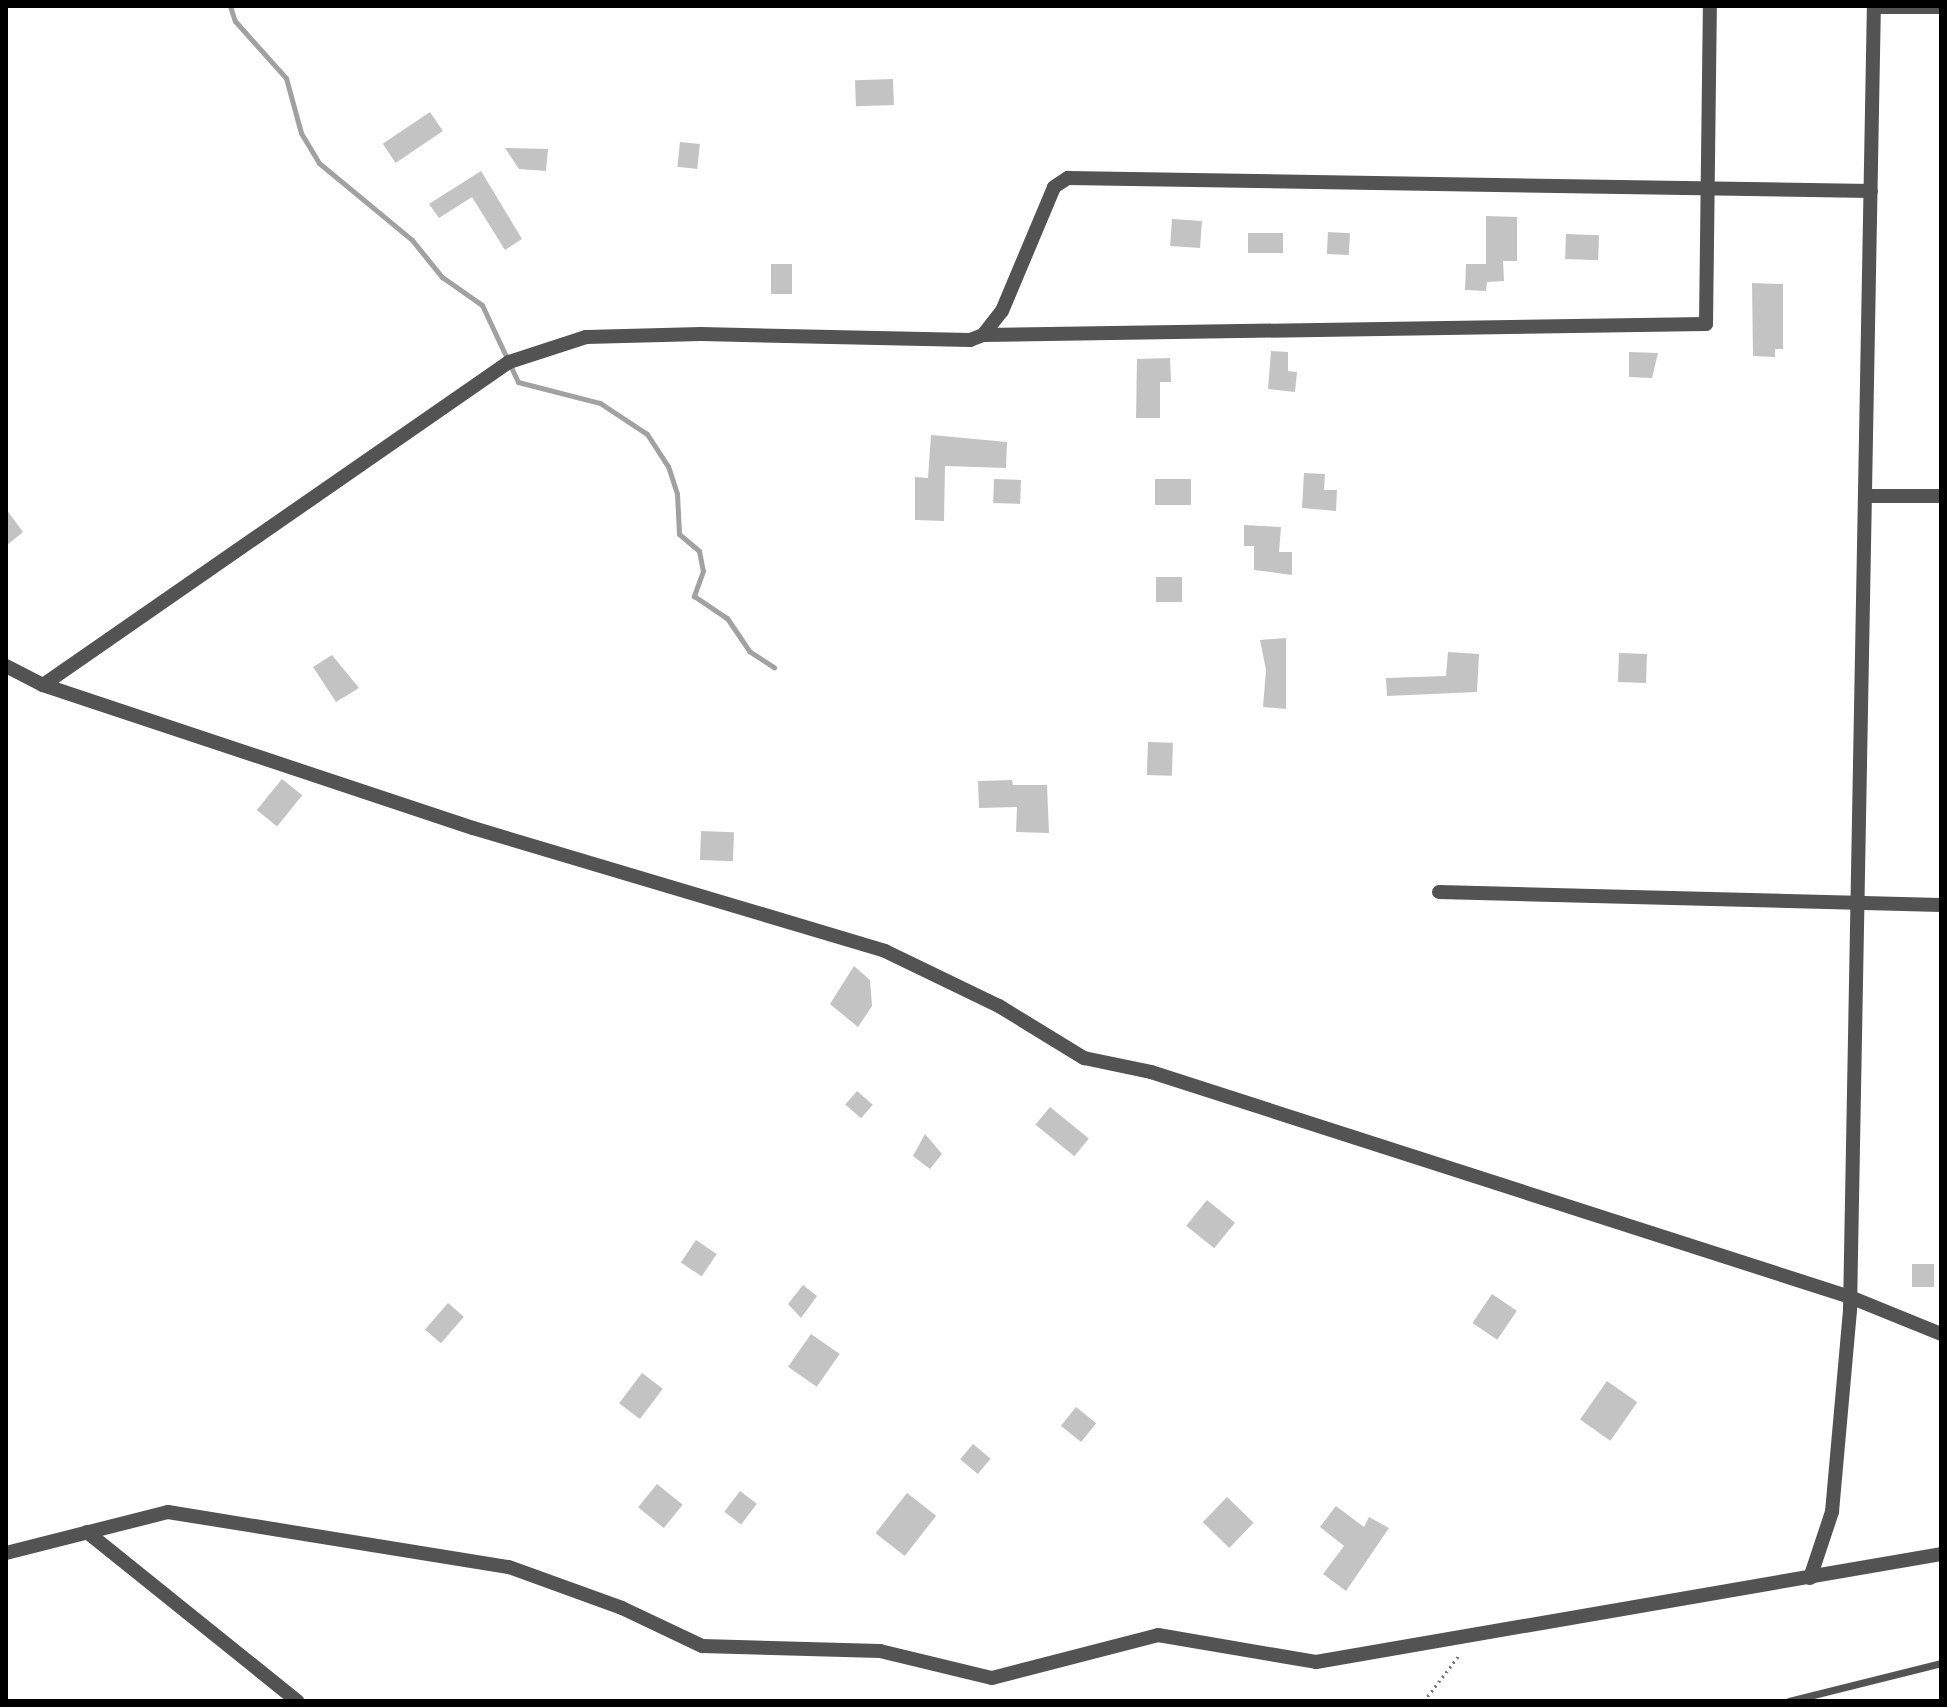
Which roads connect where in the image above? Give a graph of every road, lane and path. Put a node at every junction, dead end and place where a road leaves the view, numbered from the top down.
1 (1710, 6) edge
2 (1874, 6) edge
3 (1941, 7) edge
4 (1708, 188) junction
5 (1871, 191) junction
6 (983, 335) junction
7 (1866, 496) junction
8 (1941, 496) edge
9 (6, 652) edge
10 (6, 666) edge
11 (21, 674) junction
12 (43, 685) junction
13 (1439, 892) dead end
14 (1860, 903) junction
15 (1941, 905) edge
16 (1850, 1297) junction
17 (1941, 1334) edge
18 (87, 1532) junction
19 (6, 1553) edge
20 (1941, 1554) edge
21 (1810, 1578) junction
22 (1474, 1635) junction
23 (1941, 1663) edge
24 (297, 1701) edge
25 (1424, 1701) edge
26 (1789, 1701) edge

1 - 4 street
2 - 3 street
2 - 5 street
4 - 5 street
4 - 6 street
4 - 6 street
5 - 7 street
6 - 12 street
7 - 8 street
7 - 14 street
9 - 11 street
10 - 11 street
11 - 12 street
12 - 16 street
13 - 14 street
14 - 15 street
14 - 16 street
16 - 17 street
16 - 21 street
18 - 19 street
18 - 22 street
18 - 24 street
20 - 21 street
21 - 22 street
22 - 25 path
23 - 26 lane

